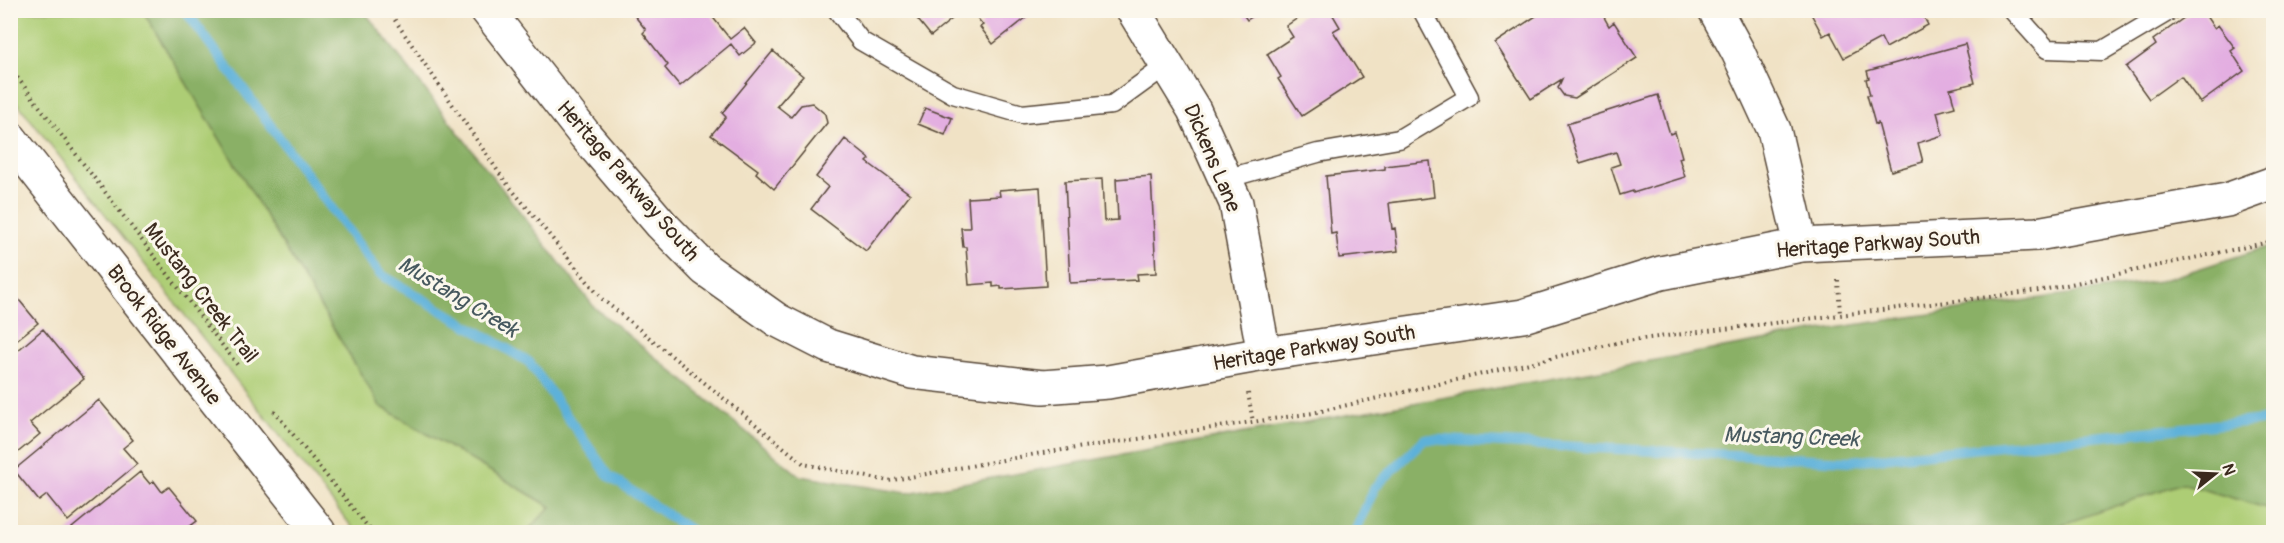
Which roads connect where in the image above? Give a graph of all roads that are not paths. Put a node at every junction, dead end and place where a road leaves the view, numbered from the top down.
1 (487, 10) edge
2 (837, 10) edge
3 (1133, 10) edge
4 (1422, 10) edge
5 (1715, 10) edge
6 (2012, 10) edge
7 (2171, 10) edge
8 (1167, 65) junction
9 (10, 138) edge
10 (1225, 179) junction
11 (2274, 183) edge
12 (1801, 245) junction
13 (1264, 354) junction
14 (319, 532) edge

1 - 13 street, Heritage Parkway South
2 - 8 lane
3 - 8 street, Dickens Lane
4 - 10 lane
5 - 12 street
6 - 7 lane
8 - 10 street, Dickens Lane
9 - 14 street, Brook Ridge Avenue
10 - 13 street, Dickens Lane
11 - 12 street, Heritage Parkway South
12 - 13 street, Heritage Parkway South

